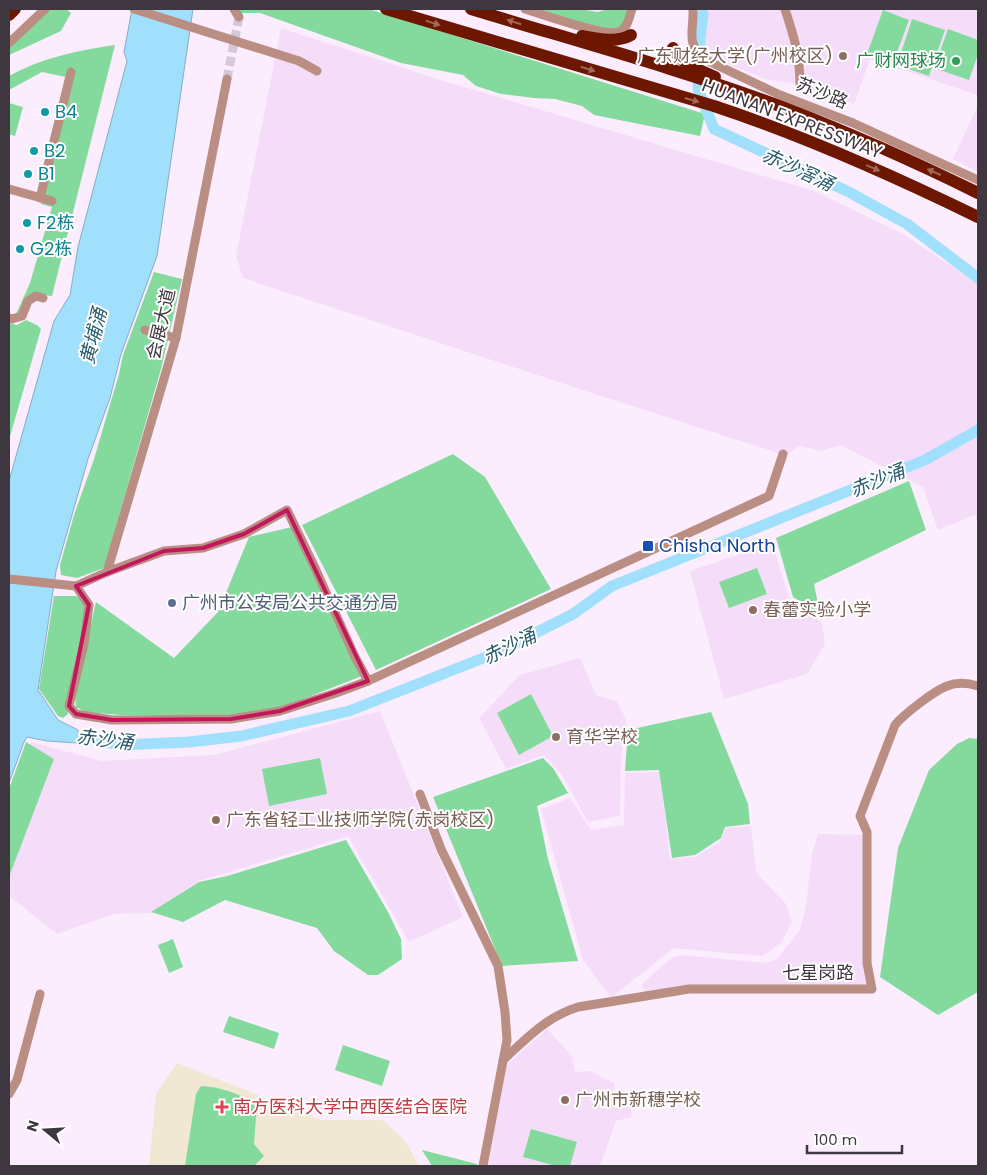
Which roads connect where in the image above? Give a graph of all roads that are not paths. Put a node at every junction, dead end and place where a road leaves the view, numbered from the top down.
1 (14, 9) edge
2 (45, 9) edge
3 (134, 9) edge
4 (386, 9) edge
5 (471, 9) edge
6 (525, 9) edge
7 (632, 9) edge
8 (693, 9) edge
9 (785, 9) edge
10 (9, 14) edge
11 (539, 30) junction
12 (631, 35) dead end
13 (9, 43) edge
14 (675, 52) dead end
15 (317, 71) dead end
16 (71, 72) dead end
17 (227, 79) tunnel mouth
18 (719, 82) junction
19 (800, 86) dead end
20 (978, 180) edge
21 (9, 190) edge
22 (978, 193) edge
23 (40, 198) junction
24 (52, 201) dead end
25 (978, 217) edge
26 (43, 298) dead end
27 (11, 318) edge
28 (145, 330) dead end
29 (176, 338) junction
30 (783, 454) dead end
31 (107, 572) junction
32 (9, 579) edge
33 (76, 586) junction
34 (368, 681) junction
35 (978, 686) edge
36 (420, 794) dead end
37 (40, 994) dead end
38 (503, 1060) junction
39 (9, 1094) edge
40 (483, 1166) edge

1 - 10 highway
2 - 13 street
3 - 15 street, bridge
4 -> 25 highway, HUANAN EXPRESSWAY
11 -> 5 highway, HUANAN EXPRESSWAY
6 - 7 street
8 - 20 street, 苏沙路
9 - 19 street
11 - 12 highway
11 - 18 highway, HUANAN EXPRESSWAY
14 - 18 highway
16 - 23 street
17 - 29 street, 会展大道
22 -> 18 highway, HUANAN EXPRESSWAY
21 - 23 street
23 - 24 street
26 - 27 street
28 - 29 street
29 - 31 street, 会展大道
30 - 34 street
31 - 33 street
31 - 34 street
32 - 33 street
33 - 34 street
35 - 38 street, 七星岗路
36 - 38 street
37 - 39 street
38 - 40 street

